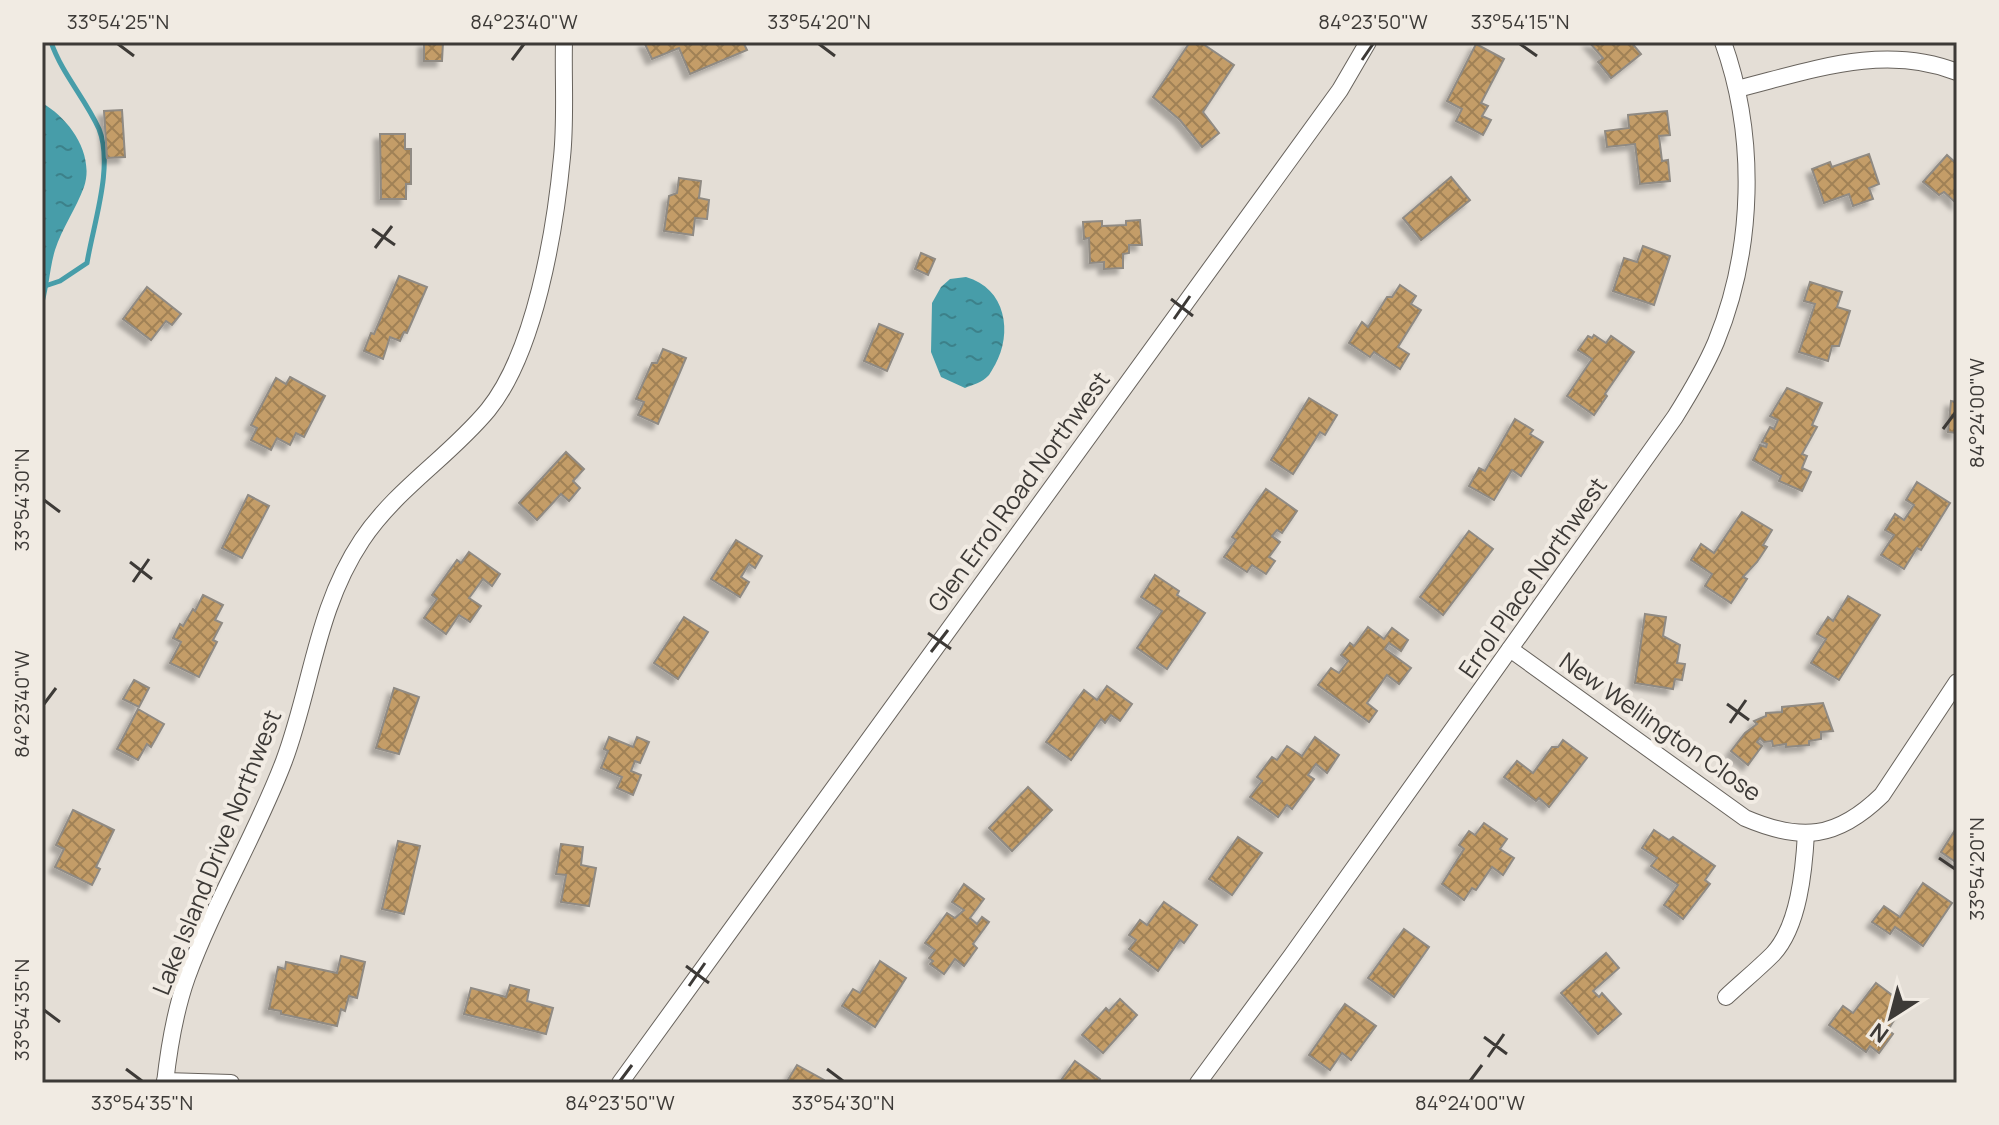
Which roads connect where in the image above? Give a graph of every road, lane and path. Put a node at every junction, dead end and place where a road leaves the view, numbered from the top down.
1 (564, 42) edge
2 (1368, 42) edge
3 (1723, 42) edge
4 (1957, 72) edge
5 (1737, 89) junction
6 (1510, 649) junction
7 (1957, 682) edge
8 (1806, 833) junction
9 (1726, 997) dead end
10 (165, 1082) edge
11 (231, 1083) edge
12 (620, 1083) edge
13 (1198, 1083) edge

1 - 10 street, Lake Island Drive Northwest
2 - 12 street, Glen Errol Road Northwest
3 - 5 street, Errol Place Northwest
4 - 5 street
5 - 6 street, Errol Place Northwest
6 - 8 street, New Wellington Close
6 - 13 street, Errol Place Northwest
7 - 8 street, New Wellington Close
8 - 9 street
10 - 11 street

